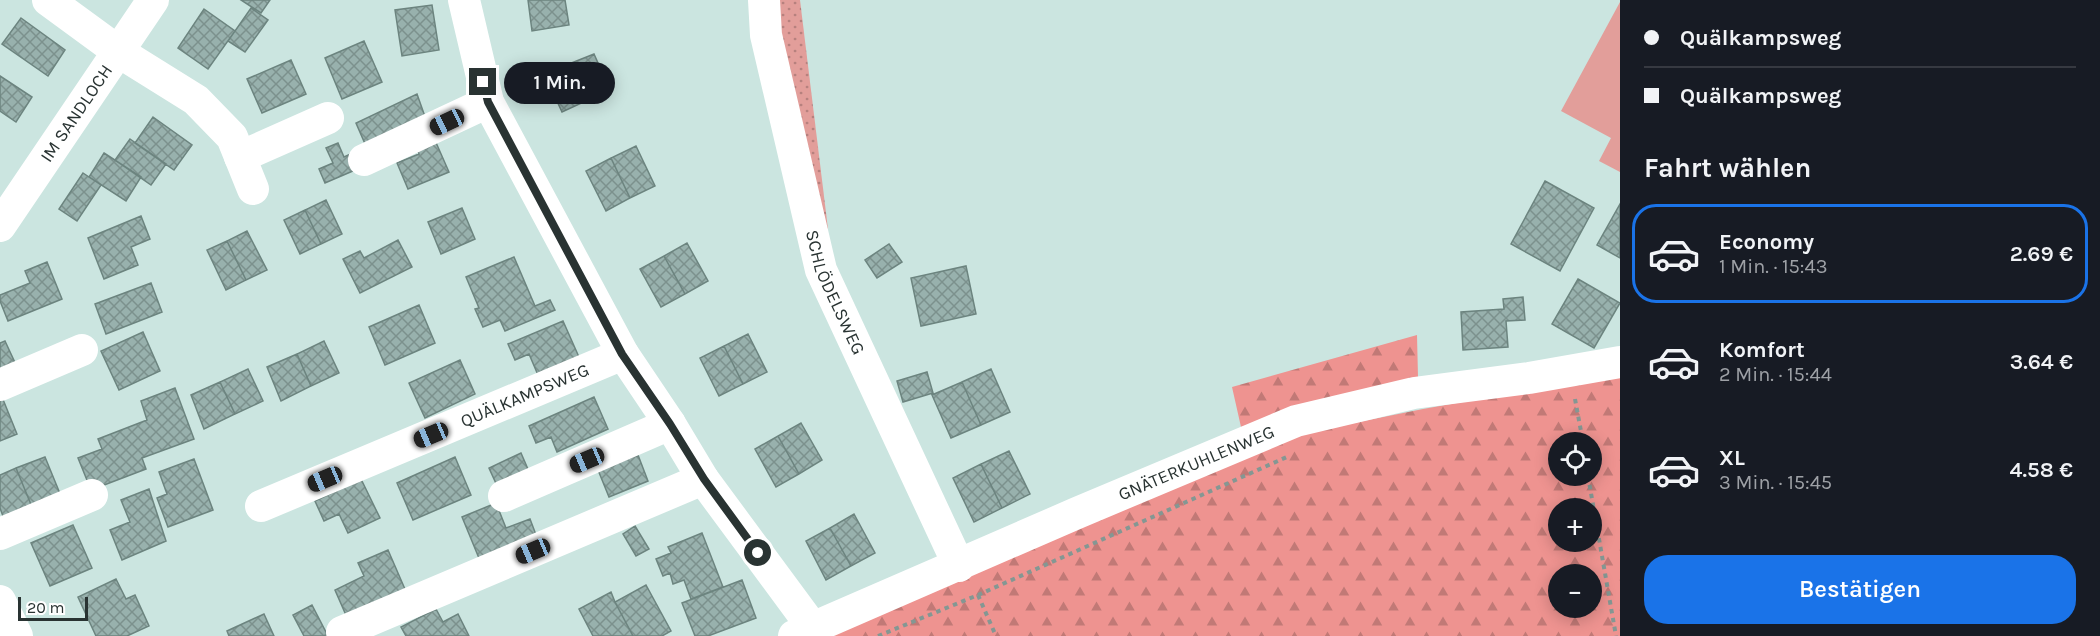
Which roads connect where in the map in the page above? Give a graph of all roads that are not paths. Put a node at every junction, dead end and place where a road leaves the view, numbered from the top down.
1 (48, 0) edge
2 (153, 0) edge
3 (464, 0) edge
4 (764, 0) edge
5 (119, 52) junction
6 (488, 102) junction
7 (328, 118) dead end
8 (240, 157) junction
9 (364, 160) dead end
10 (253, 189) dead end
11 (0, 226) edge
12 (81, 350) dead end
13 (622, 354) junction
14 (1620, 362) edge
15 (0, 385) edge
16 (670, 424) junction
17 (704, 479) junction
18 (92, 495) dead end
19 (504, 496) dead end
20 (261, 506) dead end
21 (0, 534) edge
22 (959, 566) junction
23 (1, 605) edge
24 (342, 632) dead end
25 (803, 632) edge
26 (17, 636) edge

1 - 5 street
2 - 5 street, IM SANDLOCH
3 - 6 street
4 - 22 street, SCHLÖDELSWEG
5 - 8 street
5 - 11 street, IM SANDLOCH
6 - 9 street
6 - 13 street
7 - 8 street
8 - 10 street
12 - 15 street
13 - 16 street
13 - 20 street, QUÄLKAMPSWEG
14 - 22 street, GNÄTERKUHLENWEG
16 - 17 street
16 - 19 street
17 - 24 street
17 - 25 street
18 - 21 street
22 - 25 street, GNÄTERKUHLENWEG
23 - 26 street

